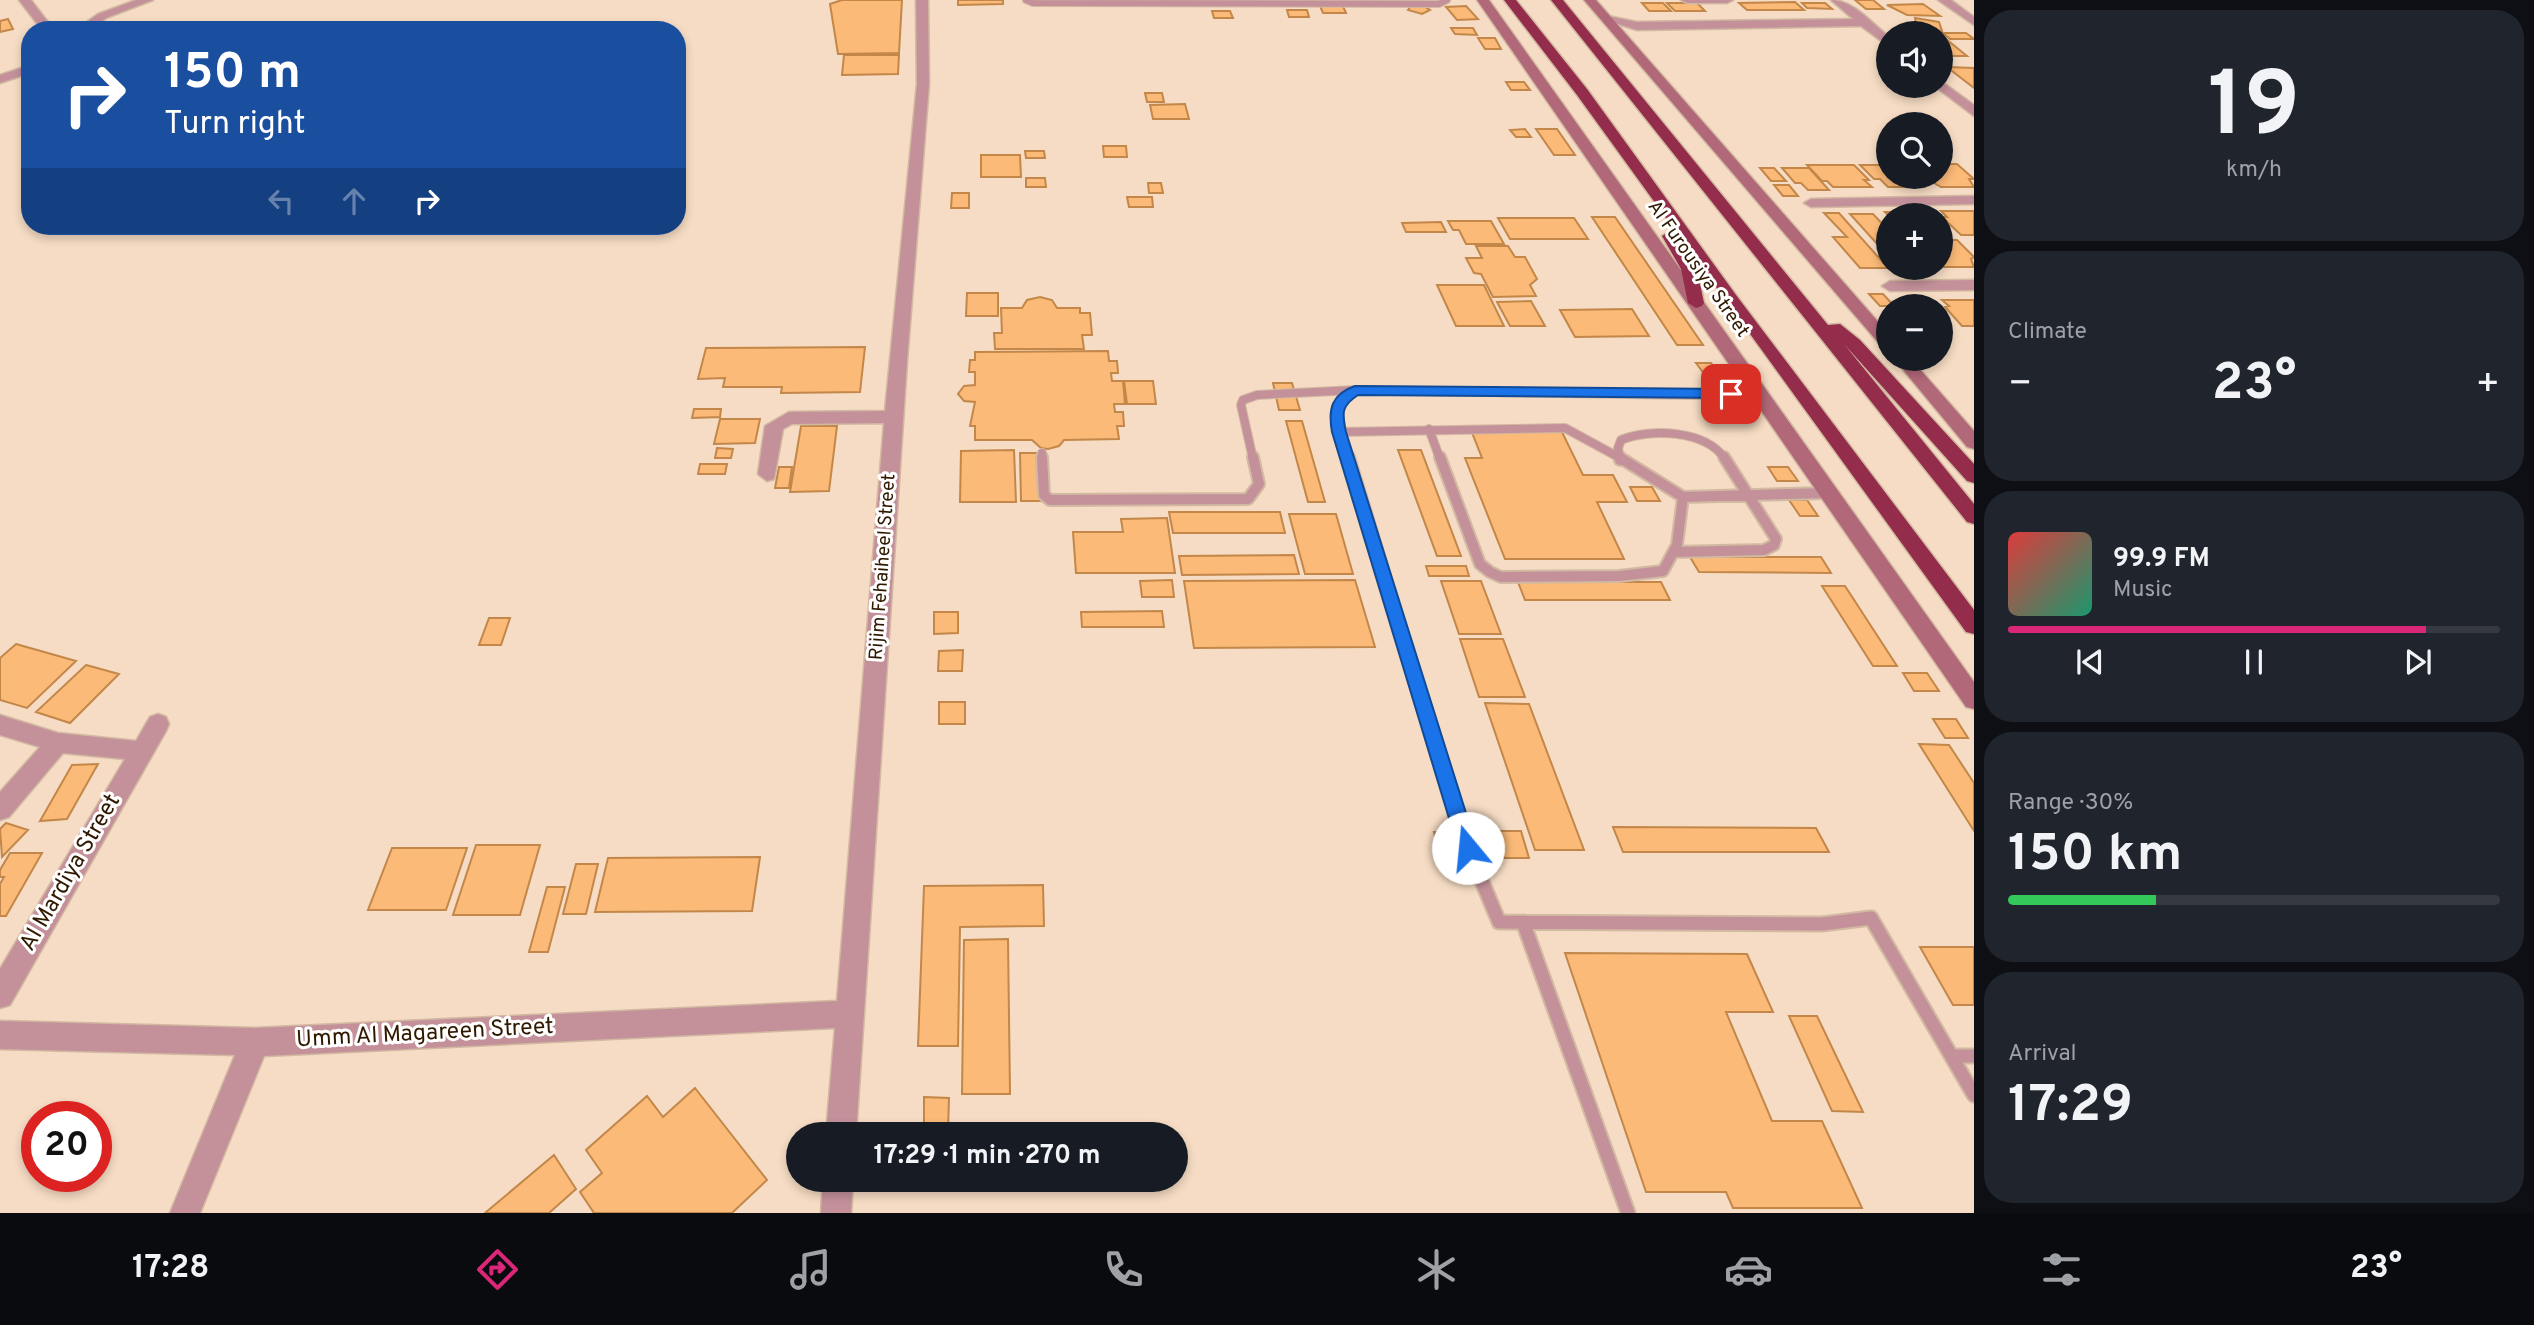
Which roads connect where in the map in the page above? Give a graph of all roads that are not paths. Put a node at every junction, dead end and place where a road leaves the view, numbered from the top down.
1 (25, 0) edge
2 (147, 0) edge
3 (922, 0) edge
4 (1026, 0) edge
5 (1447, 0) edge
6 (1483, 0) edge
7 (1510, 0) edge
8 (1557, 0) edge
9 (1590, 0) edge
10 (1687, 0) edge
11 (1702, 0) edge
12 (1837, 0) edge
13 (1944, 0) edge
14 (1732, 5) edge
15 (1608, 19) junction
16 (41, 21) edge
17 (95, 21) edge
18 (1865, 22) junction
19 (1974, 22) edge
20 (1749, 23) junction
21 (1723, 24) junction
22 (1637, 26) junction
23 (1876, 32) edge
24 (1623, 38) junction
25 (21, 72) edge
26 (0, 79) edge
27 (1582, 92) junction
28 (1953, 95) edge
29 (1974, 112) edge
30 (1974, 200) edge
31 (1811, 203) dead end
32 (1974, 285) edge
33 (1890, 286) dead end
34 (1801, 302) junction
35 (1696, 303) junction
36 (1876, 329) edge
37 (1912, 371) edge
38 (1355, 390) junction
39 (1760, 396) junction
40 (894, 417) junction
41 (1429, 429) junction
42 (1339, 432) junction
43 (1974, 443) edge
44 (1042, 453) dead end
45 (1620, 460) junction
46 (767, 474) dead end
47 (1974, 476) edge
48 (1827, 493) junction
49 (1749, 495) junction
50 (1683, 497) junction
51 (1974, 517) edge
52 (1675, 552) junction
53 (1958, 604) junction
54 (1974, 625) edge
55 (1974, 634) edge
56 (1974, 700) edge
57 (158, 724) dead end
58 (0, 725) edge
59 (58, 743) junction
60 (142, 751) junction
61 (0, 809) edge
62 (1523, 922) junction
63 (0, 995) edge
64 (849, 1014) junction
65 (0, 1035) edge
66 (256, 1042) junction
67 (1951, 1056) junction
68 (1974, 1056) edge
69 (1974, 1095) edge
70 (842, 1122) edge
71 (837, 1192) edge
72 (185, 1213) edge
73 (836, 1213) edge
74 (1628, 1213) edge

1 - 16 street
2 - 17 street
3 - 40 street, Rijim Fehaiheel Street
4 - 5 lane
6 - 35 main road, Al Furousiya Street
7 - 27 highway, Al Furousiya Street
8 - 34 highway
9 - 15 main road
10 - 11 street
11 - 14 street
11 - 21 street
12 - 18 street
13 - 19 street
14 - 20 street
15 - 22 street
15 - 24 main road
18 - 20 street
18 - 23 street
20 - 21 street
21 - 22 street
22 - 24 street
24 - 36 main road
25 - 26 street
27 - 35 highway
27 - 53 highway, Al Furousiya Street
28 - 29 street
30 - 31 street
32 - 33 street
34 - 47 highway
34 - 51 highway
35 - 39 main road, Al Furousiya Street
37 - 43 main road
38 - 39 lane
38 - 42 lane
38 - 44 lane
39 - 48 main road, Al Furousiya Street
40 - 46 street
40 - 64 street, Rijim Fehaiheel Street
41 - 42 lane
41 - 45 lane
41 - 52 lane
42 - 62 lane
45 - 49 lane
45 - 50 lane
48 - 49 lane
48 - 56 main road, Al Furousiya Street
49 - 50 lane
49 - 52 lane
50 - 52 lane
53 - 54 highway, Al Furousiya Street
53 - 55 highway
57 - 60 street, Al Mardiya Street
58 - 59 street
59 - 60 street
59 - 61 street
60 - 63 street, Al Mardiya Street
62 - 67 lane
62 - 74 lane
64 - 66 street, Umm Al Magareen Street
64 - 70 street, Rijim Fehaiheel Street
65 - 66 street, Umm Al Magareen Street
66 - 72 street
67 - 68 lane
67 - 69 lane
71 - 73 street

